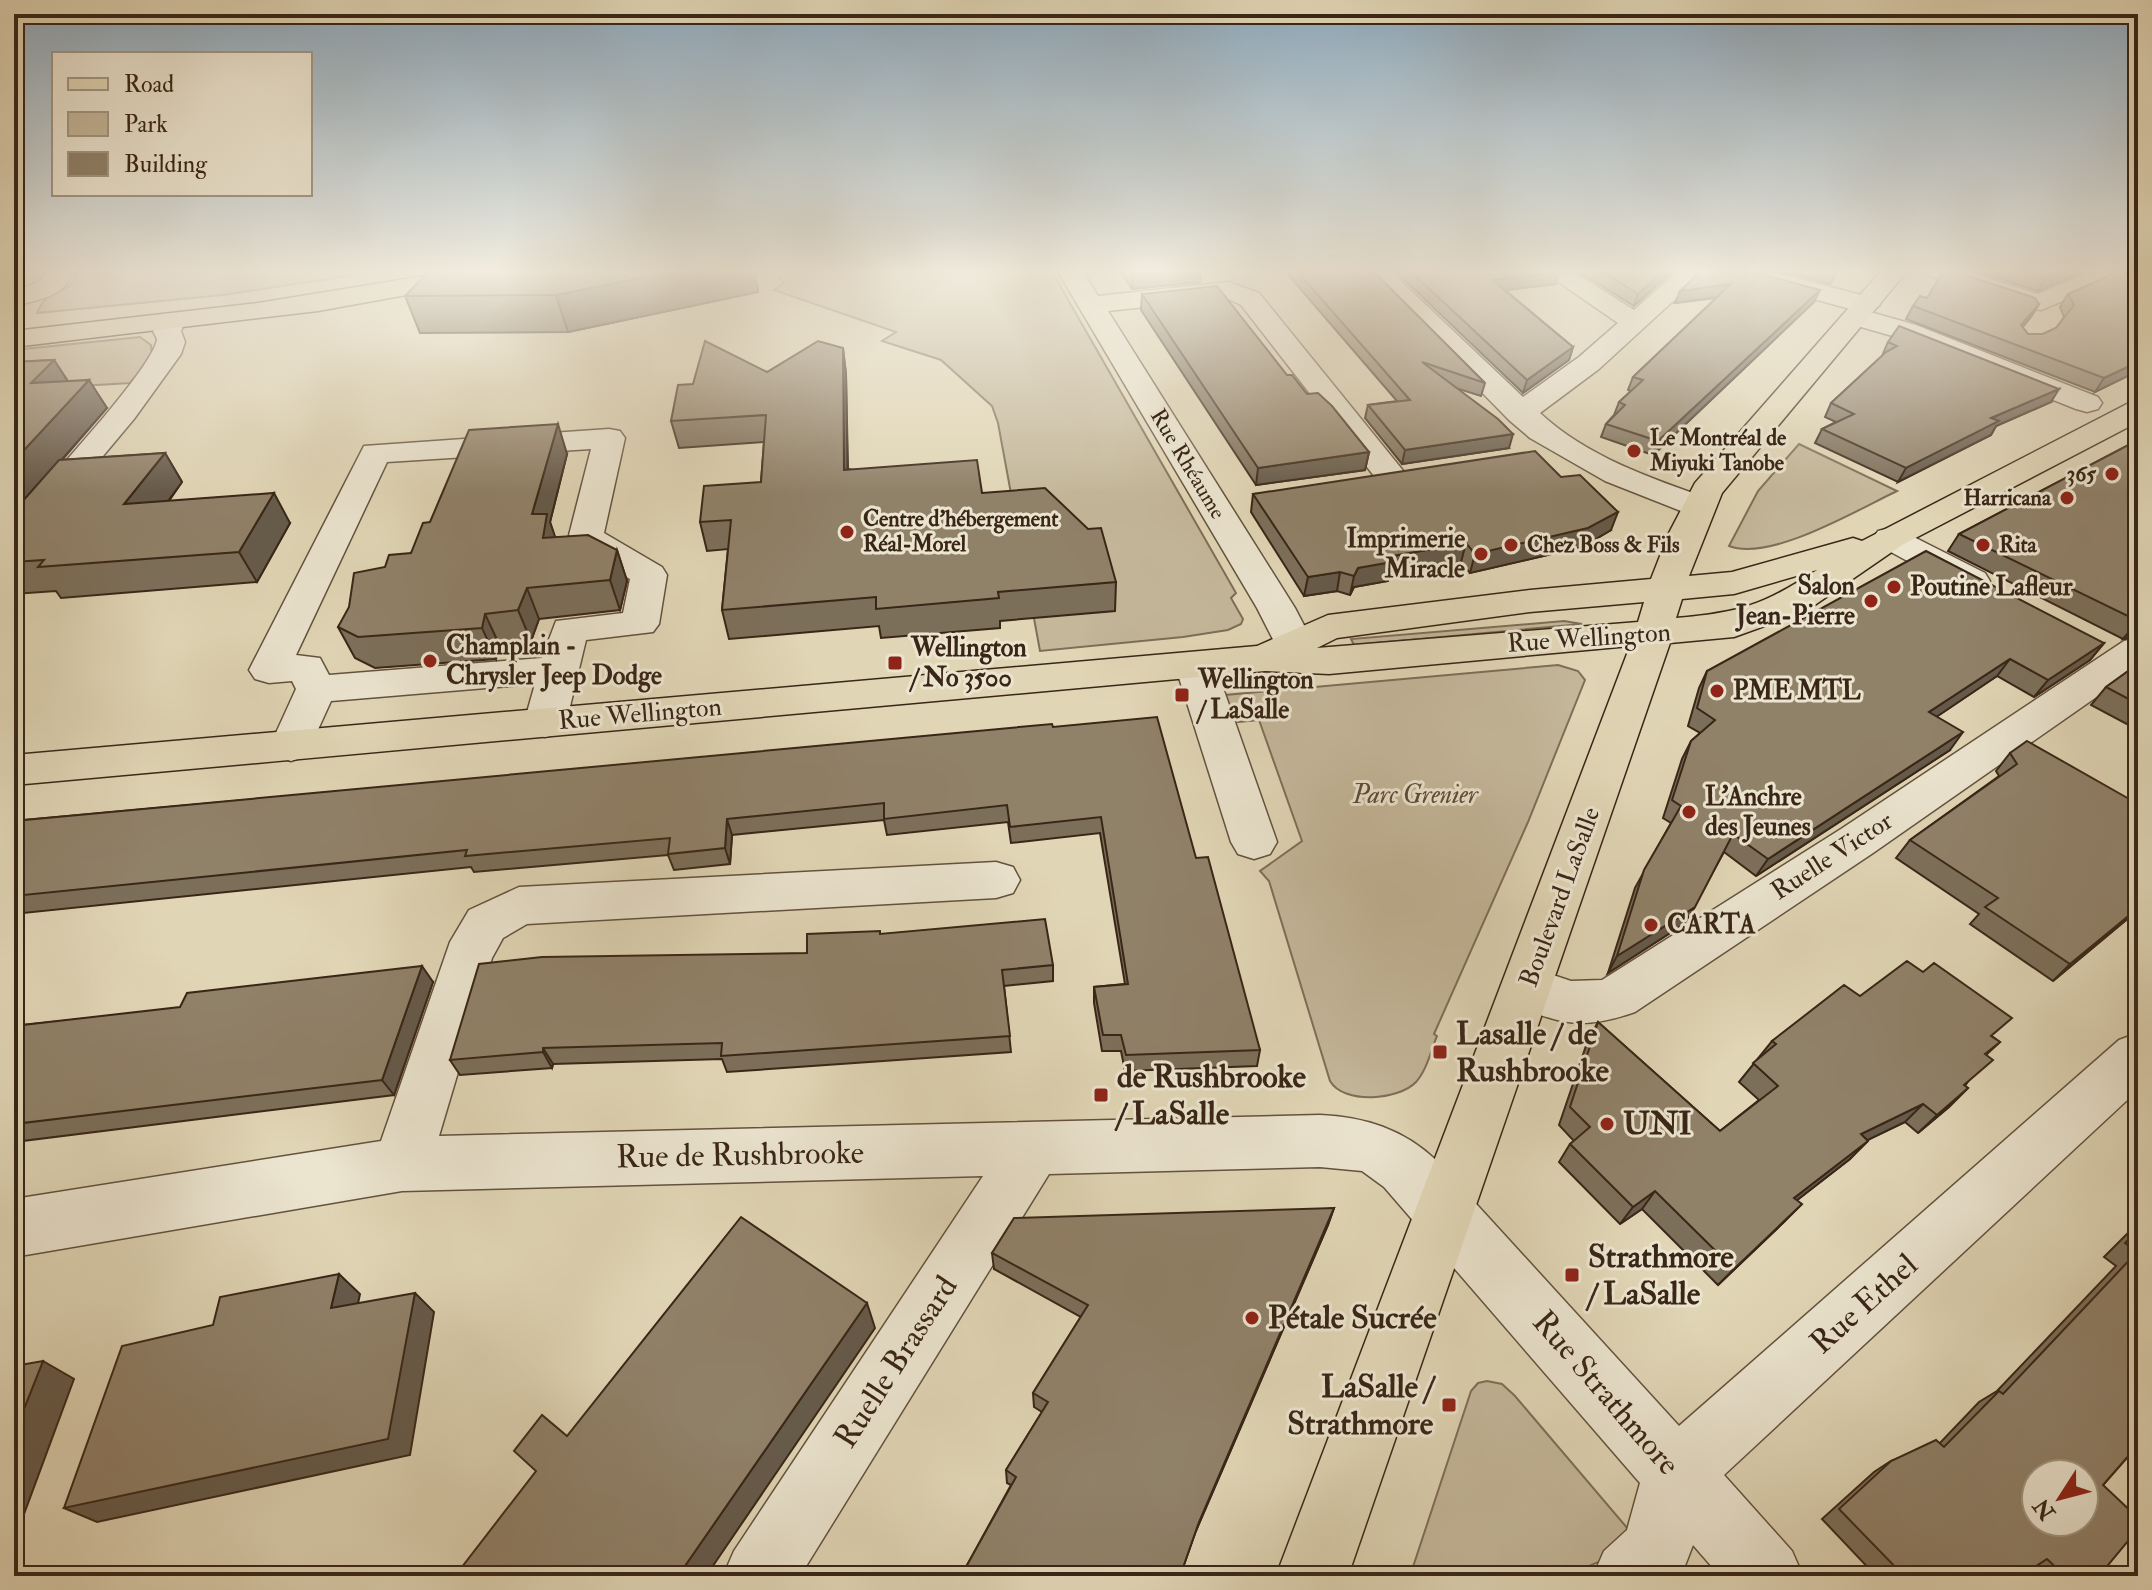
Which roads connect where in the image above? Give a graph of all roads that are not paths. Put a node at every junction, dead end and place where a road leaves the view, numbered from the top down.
1 (171, 344) edge
2 (1116, 344) edge
3 (1286, 344) edge
4 (1449, 344) edge
5 (1610, 344) edge
6 (1833, 344) edge
7 (1939, 344) edge
8 (2087, 403) dead end
9 (2138, 410) edge
10 (1520, 414) junction
11 (1566, 449) junction
12 (1534, 457) edge
13 (1394, 478) edge
14 (1249, 499) dead end
15 (1213, 505) junction
16 (1698, 506) junction
17 (1890, 538) junction
18 (14, 541) edge
19 (2000, 595) edge
20 (1659, 612) junction
21 (1287, 654) junction
22 (2124, 655) edge
23 (1195, 665) junction
24 (559, 669) junction
25 (316, 689) junction
26 (545, 723) junction
27 (291, 746) junction
28 (14, 770) edge
29 (1254, 842) dead end
30 (996, 880) dead end
31 (1526, 987) junction
32 (2138, 1056) edge
33 (1033, 1149) junction
34 (402, 1164) junction
35 (1445, 1210) junction
36 (14, 1228) edge
37 (1677, 1473) junction
38 (759, 1576) edge
39 (1312, 1576) edge
40 (1629, 1576) edge
41 (1767, 1576) edge

1 - 18 street
2 - 15 street, Rue Rhéaume
3 - 13 street
4 - 10 street
5 - 10 street
6 - 16 main road, Boulevard LaSalle
7 - 8 street
9 - 17 main road, Rue Wellington
10 - 11 street
11 - 12 street
11 - 16 street
14 - 15 street
15 - 21 street, Rue Rhéaume
16 - 20 main road, Boulevard LaSalle
17 - 19 street
17 - 20 main road, Rue Wellington
20 - 21 main road, Rue Wellington
20 - 31 main road, Boulevard LaSalle
21 - 23 main road, Rue Wellington
22 - 31 street, Ruelle Victor
23 - 26 main road, Rue Wellington
23 - 29 street
24 - 25 street
24 - 25 street
24 - 26 street
25 - 27 street
26 - 27 main road, Rue Wellington
27 - 28 main road, Rue Wellington
30 - 34 street
31 - 35 main road, Boulevard LaSalle
32 - 37 street, Rue Ethel
33 - 34 street, Rue de Rushbrooke
33 - 35 street, Rue de Rushbrooke
33 - 38 street, Ruelle Brassard
34 - 36 street, Rue de Rushbrooke
35 - 37 street, Rue Strathmore
35 - 39 main road, Boulevard LaSalle
37 - 40 street
37 - 41 street, Rue Strathmore

